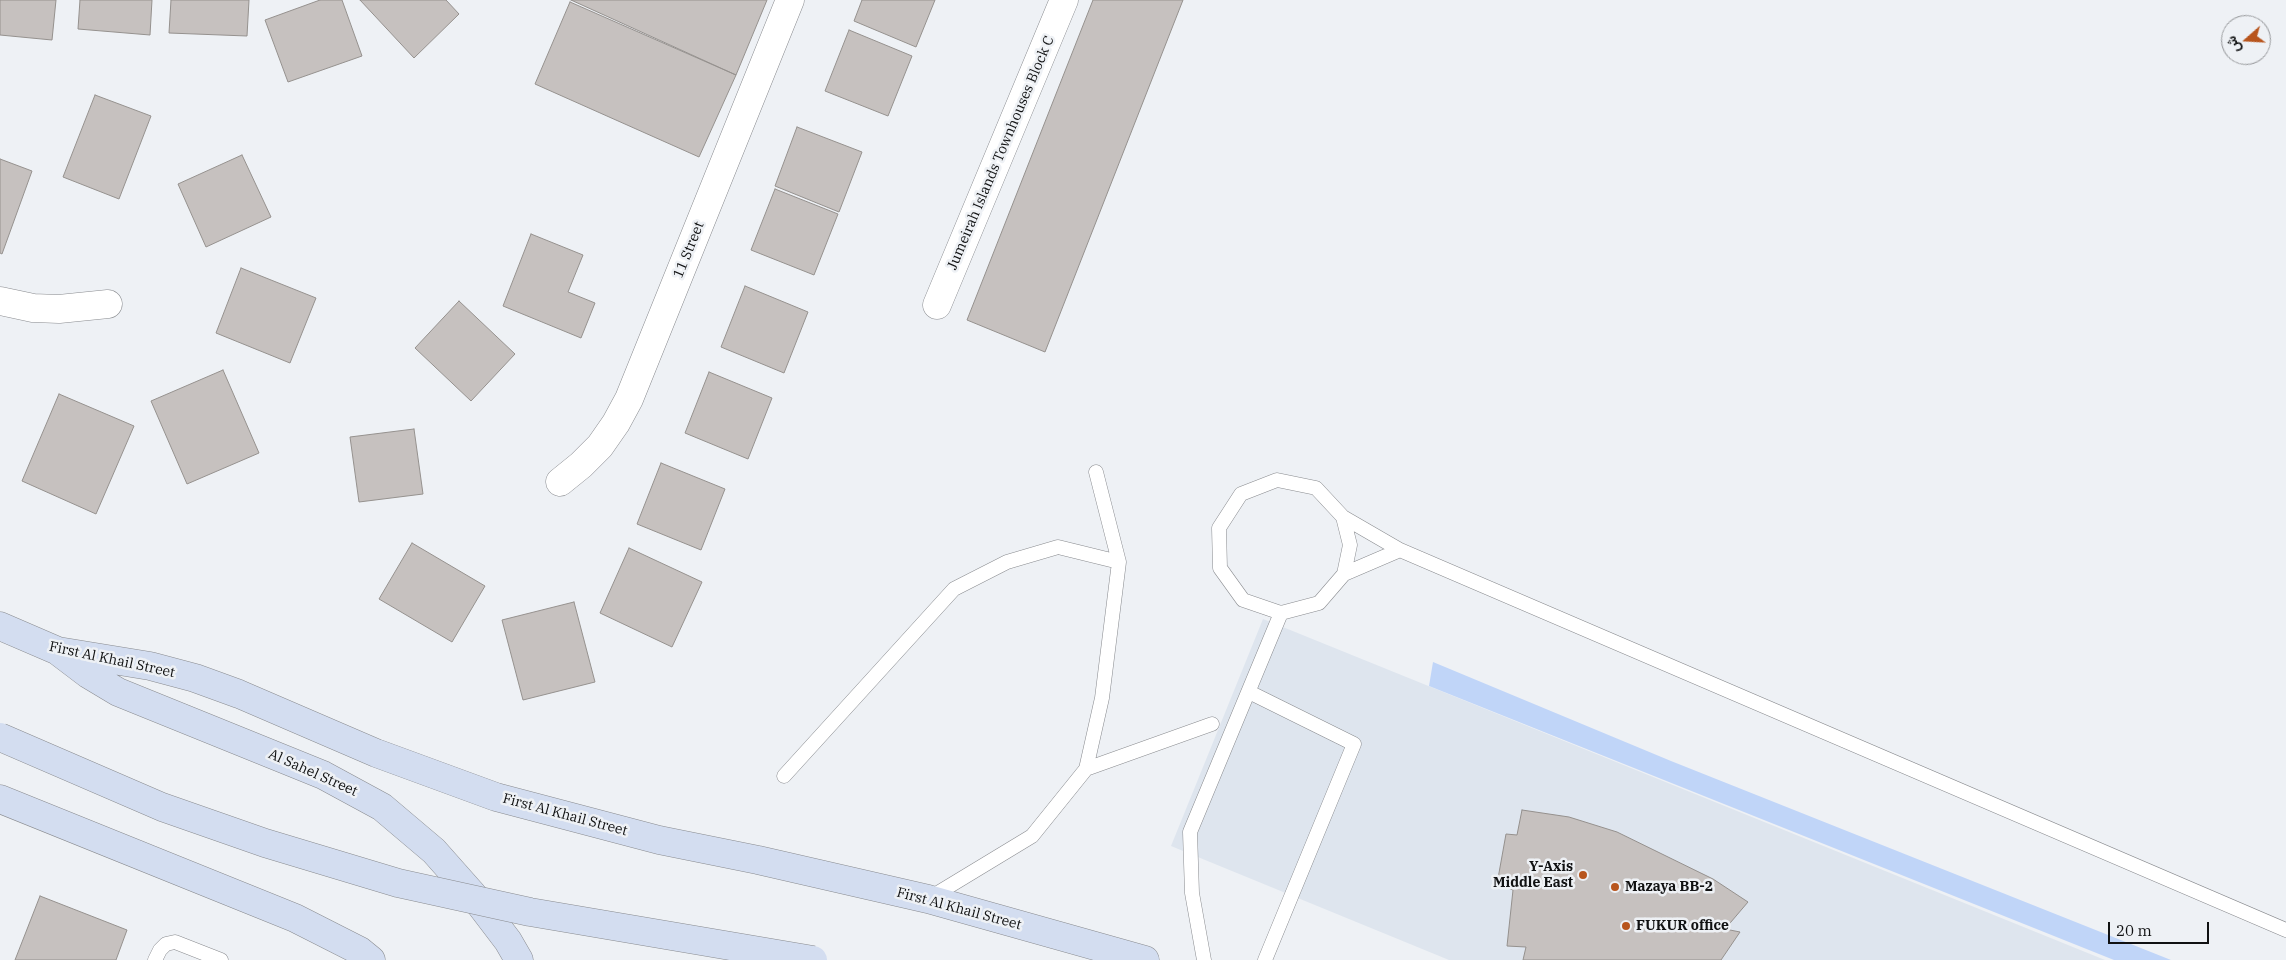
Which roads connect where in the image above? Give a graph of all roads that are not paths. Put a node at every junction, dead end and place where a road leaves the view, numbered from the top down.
1 (790, 0) edge
2 (1064, 0) edge
3 (0, 301) edge
4 (108, 304) dead end
5 (937, 305) dead end
6 (1096, 472) dead end
7 (560, 482) dead end
8 (1343, 517) junction
9 (1400, 550) junction
10 (1119, 562) junction
11 (1344, 574) junction
12 (1281, 613) junction
13 (0, 626) edge
14 (58, 651) junction
15 (1249, 692) junction
16 (1212, 724) dead end
17 (0, 737) edge
18 (1086, 769) junction
19 (784, 776) dead end
20 (0, 799) edge
21 (928, 899) junction
22 (2286, 930) edge
23 (155, 960) edge
24 (221, 960) edge
25 (371, 960) edge
26 (519, 960) edge
27 (813, 960) edge
28 (1145, 960) edge
29 (1204, 960) edge
30 (1265, 960) edge

1 - 7 street, 11 Street
2 - 5 street, Jumeirah Islands Townhouses Block C
3 - 4 street
6 - 10 lane
8 - 9 lane
8 - 11 lane
8 - 12 lane
9 - 11 lane
9 - 22 lane
10 - 18 lane
10 - 19 lane
11 - 12 lane
12 - 15 lane
13 - 14 main road, First Al Khail Street
14 - 21 main road, First Al Khail Street
14 - 26 main road, Al Sahel Street
15 - 29 lane
15 - 30 lane
16 - 18 lane
17 - 27 main road, bridge
18 - 21 lane
20 - 25 main road
21 - 28 main road, First Al Khail Street
23 - 24 lane

